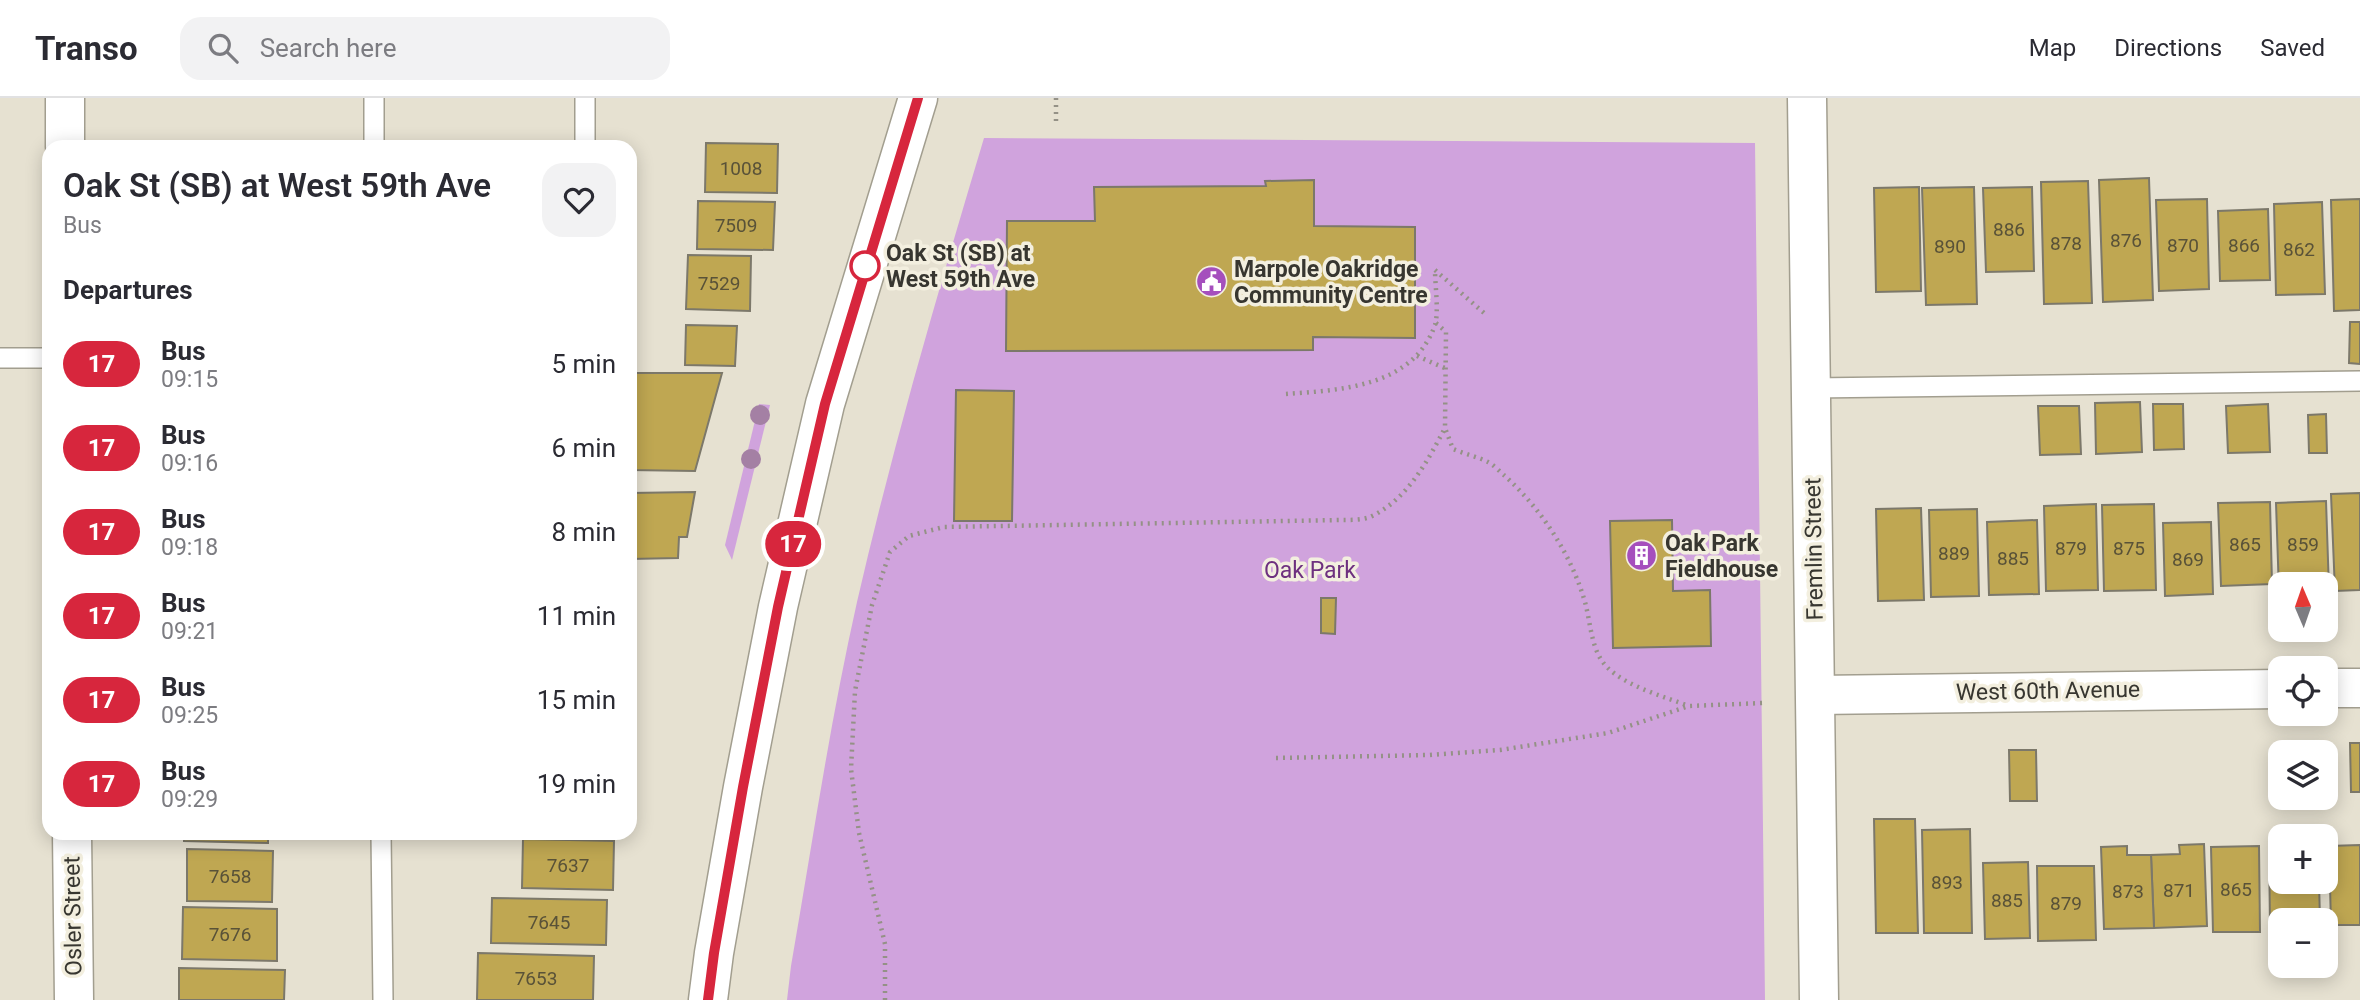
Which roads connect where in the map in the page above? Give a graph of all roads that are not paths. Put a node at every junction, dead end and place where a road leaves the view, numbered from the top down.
1 (65, 98) edge
2 (374, 98) edge
3 (585, 98) edge
4 (918, 98) edge
5 (1807, 98) edge
6 (65, 140) edge
7 (374, 140) edge
8 (585, 140) edge
9 (0, 358) edge
10 (42, 358) edge
11 (2360, 380) edge
12 (1811, 388) junction
13 (2338, 688) edge
14 (2360, 688) edge
15 (2268, 689) edge
16 (1816, 695) junction
17 (72, 840) edge
18 (381, 840) edge
19 (74, 1000) edge
20 (383, 1000) edge
21 (708, 1000) edge
22 (1819, 1000) edge

1 - 6 street
2 - 7 lane
3 - 8 lane
4 - 21 street
5 - 12 street, Fremlin Street
9 - 10 lane
11 - 12 lane
12 - 16 street, Fremlin Street
13 - 14 street
15 - 16 street, West 60th Avenue
16 - 22 street, Fremlin Street
17 - 19 street, Osler Street
18 - 20 lane

